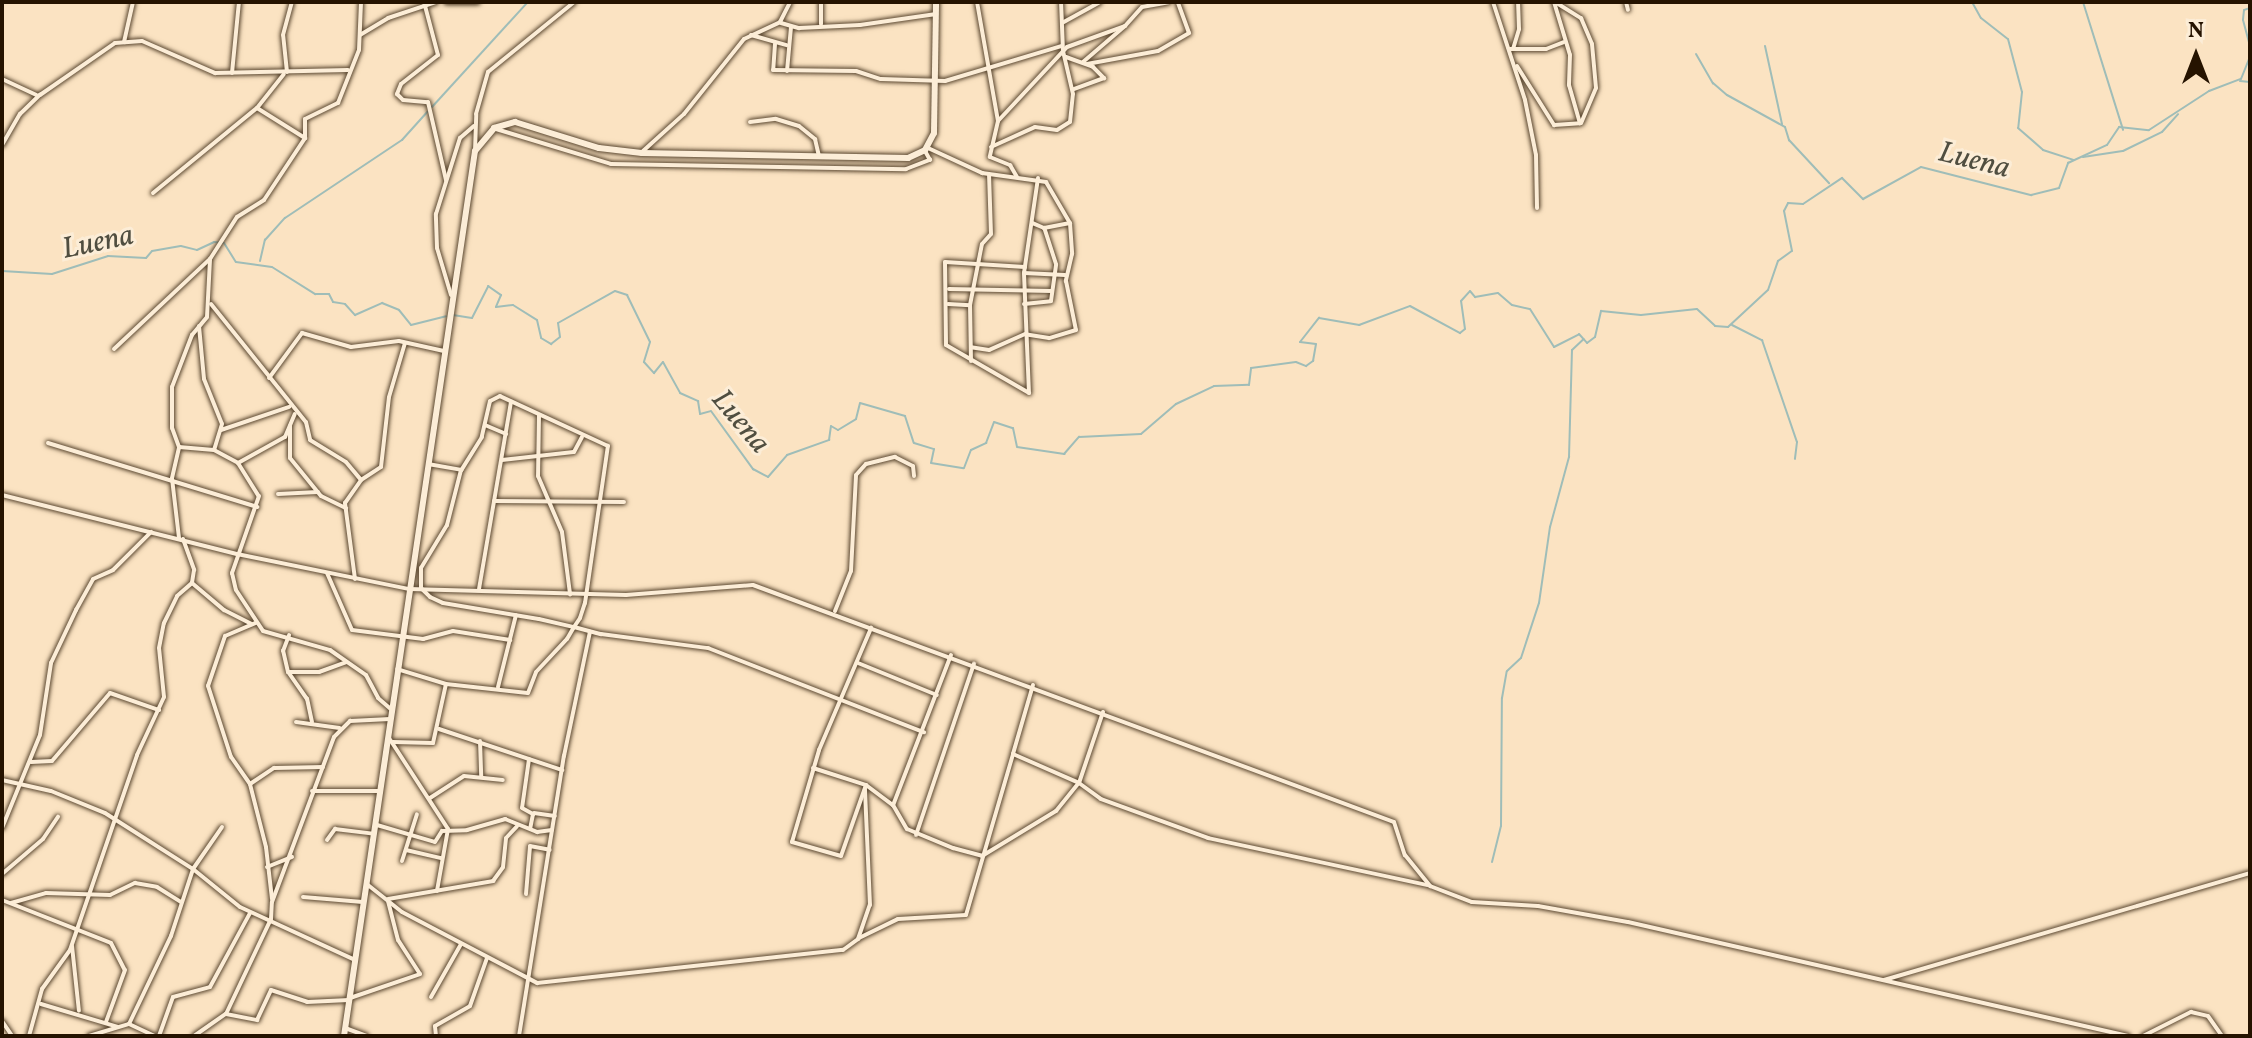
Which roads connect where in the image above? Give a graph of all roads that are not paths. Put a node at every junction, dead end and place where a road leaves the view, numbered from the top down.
1 (133, 2) edge
2 (239, 2) edge
3 (292, 2) edge
4 (361, 2) edge
5 (436, 2) edge
6 (446, 2) edge
7 (475, 2) edge
8 (574, 2) edge
9 (790, 2) edge
10 (821, 2) edge
11 (936, 2) edge
12 (977, 2) edge
13 (1061, 2) edge
14 (1100, 2) edge
15 (1169, 2) edge
16 (1178, 2) edge
17 (1493, 2) edge
18 (1518, 2) edge
19 (1554, 2) edge
20 (1626, 2) edge
21 (424, 4) edge
22 (1140, 5) edge
23 (1628, 10) dead end
24 (470, 14) dead end
25 (936, 14) junction
26 (780, 22) junction
27 (1062, 23) junction
28 (821, 25) junction
29 (1125, 26) junction
30 (791, 27) junction
31 (360, 35) junction
32 (751, 35) junction
33 (124, 42) junction
34 (1564, 42) junction
35 (775, 44) junction
36 (788, 45) junction
37 (1063, 48) junction
38 (1511, 49) junction
39 (1065, 57) junction
40 (1085, 63) junction
41 (1516, 64) junction
42 (987, 69) junction
43 (348, 70) junction
44 (787, 71) junction
45 (232, 73) junction
46 (285, 73) junction
47 (2, 79) edge
48 (935, 80) junction
49 (1073, 89) junction
50 (30, 95) junction
51 (40, 95) junction
52 (32, 102) junction
53 (257, 108) junction
54 (998, 121) junction
55 (750, 122) dead end
56 (1581, 123) junction
57 (474, 126) junction
58 (494, 128) junction
59 (305, 138) junction
60 (2, 145) edge
61 (991, 147) junction
62 (926, 149) junction
63 (475, 151) junction
64 (642, 153) junction
65 (819, 156) junction
66 (989, 175) junction
67 (1017, 177) junction
68 (1038, 178) junction
69 (446, 180) junction
70 (153, 193) dead end
71 (1537, 208) dead end
72 (1032, 223) junction
73 (1070, 223) junction
74 (1044, 228) junction
75 (210, 259) junction
76 (980, 265) junction
77 (1024, 270) junction
78 (1054, 274) junction
79 (1066, 275) junction
80 (949, 289) junction
81 (976, 291) junction
82 (1053, 291) junction
83 (1024, 294) junction
84 (451, 298) junction
85 (211, 304) junction
86 (948, 304) junction
87 (1024, 304) junction
88 (970, 305) junction
89 (199, 326) junction
90 (1025, 334) junction
91 (405, 343) junction
92 (971, 347) junction
93 (114, 349) dead end
94 (444, 351) junction
95 (971, 361) junction
96 (269, 378) junction
97 (511, 402) junction
98 (289, 407) junction
99 (295, 414) junction
100 (539, 415) junction
101 (485, 425) junction
102 (290, 426) junction
103 (221, 430) junction
104 (506, 434) junction
105 (582, 437) junction
106 (48, 443) dead end
107 (179, 447) junction
108 (214, 450) junction
109 (536, 459) junction
110 (502, 460) junction
111 (238, 463) junction
112 (427, 464) junction
113 (461, 470) junction
114 (914, 476) dead end
115 (361, 480) junction
116 (172, 484) junction
117 (318, 492) junction
118 (278, 494) dead end
119 (2, 495) edge
120 (601, 498) junction
121 (494, 501) junction
122 (548, 502) junction
123 (624, 502) dead end
124 (257, 507) junction
125 (346, 508) junction
126 (151, 532) junction
127 (181, 539) junction
128 (237, 554) junction
129 (327, 573) junction
130 (355, 579) junction
131 (192, 583) junction
132 (421, 588) junction
133 (409, 589) junction
134 (479, 589) junction
135 (570, 595) junction
136 (585, 595) junction
137 (835, 611) junction
138 (516, 615) junction
139 (254, 624) junction
140 (574, 627) junction
141 (871, 628) junction
142 (590, 632) junction
143 (402, 634) junction
144 (289, 635) junction
145 (510, 640) junction
146 (951, 655) junction
147 (346, 662) junction
148 (856, 663) junction
149 (974, 664) junction
150 (397, 669) junction
151 (288, 672) junction
152 (446, 684) junction
153 (1033, 685) junction
154 (498, 687) junction
155 (937, 695) junction
156 (839, 700) junction
157 (159, 710) junction
158 (392, 710) junction
159 (1103, 712) junction
160 (390, 719) junction
161 (296, 722) dead end
162 (312, 722) junction
163 (340, 728) junction
164 (438, 728) junction
165 (924, 732) junction
166 (390, 739) junction
167 (480, 741) junction
168 (1013, 754) junction
169 (529, 759) junction
170 (31, 762) junction
171 (323, 767) junction
172 (812, 768) junction
173 (562, 770) junction
174 (481, 777) junction
175 (2, 780) edge
176 (503, 780) dead end
177 (24, 783) junction
178 (1079, 783) junction
179 (250, 784) junction
180 (865, 787) junction
181 (312, 791) junction
182 (380, 791) junction
183 (430, 798) junction
184 (893, 805) junction
185 (532, 812) junction
186 (417, 814) dead end
187 (555, 816) junction
188 (58, 817) dead end
189 (115, 819) junction
190 (374, 824) junction
191 (518, 825) junction
192 (222, 827) dead end
193 (2, 828) edge
194 (448, 829) junction
195 (530, 829) junction
196 (552, 830) junction
197 (373, 834) junction
198 (916, 835) junction
199 (410, 837) junction
200 (327, 840) dead end
201 (406, 850) junction
202 (550, 850) junction
203 (982, 856) junction
204 (292, 857) junction
205 (441, 858) junction
206 (402, 861) dead end
207 (267, 867) junction
208 (193, 869) junction
209 (2250, 873) edge
210 (2, 874) edge
211 (366, 883) junction
212 (1430, 886) junction
213 (89, 891) junction
214 (437, 891) junction
215 (526, 894) dead end
216 (303, 897) dead end
217 (2, 900) edge
218 (387, 900) junction
219 (181, 902) junction
220 (272, 902) junction
221 (363, 902) junction
222 (11, 903) junction
223 (250, 912) junction
224 (271, 919) junction
225 (77, 930) junction
226 (858, 939) junction
227 (462, 943) junction
228 (72, 944) junction
229 (487, 958) junction
230 (355, 960) junction
231 (527, 979) junction
232 (1882, 981) junction
233 (431, 997) dead end
234 (349, 999) junction
235 (41, 1004) junction
236 (79, 1011) junction
237 (226, 1014) junction
238 (2, 1021) edge
239 (106, 1022) junction
240 (129, 1024) junction
241 (118, 1027) junction
242 (345, 1028) junction
243 (12, 1036) edge
244 (29, 1036) edge
245 (89, 1036) edge
246 (157, 1036) edge
247 (194, 1036) edge
248 (344, 1036) edge
249 (367, 1036) edge
250 (436, 1036) edge
251 (519, 1036) edge
252 (2128, 1036) edge
253 (2143, 1036) edge
254 (2222, 1036) edge

1 - 33 street
2 - 45 street
3 - 46 street
4 - 31 street
5 - 21 street
6 - 7 street
7 - 24 street
8 - 57 street
9 - 26 street
10 - 28 street
11 - 25 main road
12 - 42 street
13 - 27 street
14 - 27 street
15 - 22 street
16 - 40 street
17 - 38 street
18 - 38 street
19 - 34 street
19 - 56 street
20 - 23 street
21 - 31 street
21 - 69 street
22 - 29 street
25 - 28 street
25 - 48 main road
26 - 30 street
26 - 32 street
27 - 37 street
28 - 30 street
29 - 37 street
29 - 40 street
30 - 36 street
31 - 43 street
32 - 35 street
32 - 64 street
33 - 45 street
33 - 51 street
34 - 38 street
34 - 56 street
35 - 36 street
35 - 44 street
36 - 44 street
37 - 39 street
37 - 42 street
37 - 54 street
38 - 41 street
39 - 40 street
39 - 49 street
40 - 49 street
41 - 56 street
41 - 71 street
42 - 48 street
42 - 54 street
43 - 46 street
43 - 59 street
44 - 48 street
45 - 46 street
46 - 53 street
47 - 50 street
48 - 62 main road
49 - 61 street
50 - 51 street
50 - 52 street
51 - 52 street
52 - 60 street
53 - 59 street
53 - 70 street
54 - 61 street
55 - 65 street
57 - 63 street
57 - 69 street
58 - 62 street
58 - 63 main road
58 - 64 main road
59 - 75 street
61 - 67 street
62 - 65 main road
62 - 66 street
63 - 84 main road
64 - 65 main road
66 - 67 street
66 - 76 street
67 - 68 street
68 - 72 street
68 - 73 street
69 - 84 street
72 - 74 street
72 - 77 street
73 - 74 street
73 - 79 street
74 - 78 street
75 - 85 street
75 - 93 street
76 - 77 street
76 - 80 street
76 - 81 street
77 - 78 street
77 - 83 street
78 - 79 street
78 - 82 street
79 - 90 street
80 - 81 street
80 - 86 street
81 - 83 street
81 - 88 street
82 - 83 street
82 - 87 street
83 - 87 street
84 - 94 main road
85 - 89 street
85 - 96 street
86 - 88 street
86 - 95 street
87 - 90 street
88 - 92 street
89 - 103 street
89 - 107 street
90 - 92 street
90 - 95 street
91 - 94 street
91 - 96 street
91 - 115 street
92 - 95 street
94 - 112 main road
96 - 98 street
97 - 100 street
97 - 101 street
97 - 104 street
98 - 99 street
98 - 103 street
99 - 102 street
99 - 115 street
100 - 105 street
100 - 109 street
101 - 104 street
101 - 113 street
102 - 111 street
102 - 117 street
103 - 108 street
104 - 110 street
105 - 109 street
105 - 120 street
106 - 116 street
107 - 108 street
107 - 116 street
108 - 111 street
109 - 110 street
109 - 122 street
110 - 121 street
111 - 124 street
112 - 113 street
112 - 133 main road
113 - 132 street
114 - 137 street
115 - 125 street
116 - 124 street
116 - 127 street
117 - 118 street
117 - 125 street
119 - 126 street
120 - 122 street
120 - 123 street
120 - 136 street
121 - 122 street
121 - 134 street
122 - 135 street
124 - 128 street
125 - 130 street
126 - 127 street
126 - 170 street
127 - 128 street
127 - 131 street
128 - 129 street
128 - 139 street
129 - 130 street
129 - 143 street
130 - 133 street
131 - 139 street
131 - 157 street
132 - 133 street
132 - 134 street
132 - 138 street
133 - 143 main road
134 - 135 street
135 - 136 street
136 - 137 street
136 - 140 street
137 - 141 street
138 - 140 street
138 - 145 street
139 - 144 street
139 - 179 street
140 - 142 street
140 - 154 street
141 - 146 street
141 - 148 street
142 - 156 street
142 - 173 street
143 - 145 street
143 - 150 main road
144 - 147 street
144 - 151 street
145 - 154 street
146 - 149 street
146 - 155 street
147 - 151 street
147 - 158 street
148 - 155 street
148 - 156 street
149 - 153 street
149 - 198 street
150 - 152 street
150 - 158 main road
151 - 162 street
152 - 154 street
152 - 164 street
153 - 159 street
153 - 168 street
155 - 165 street
156 - 165 street
156 - 172 street
157 - 170 street
157 - 189 street
158 - 160 main road
159 - 178 street
159 - 212 street
160 - 163 street
160 - 166 main road
161 - 162 street
162 - 163 street
163 - 171 street
164 - 166 street
164 - 167 street
165 - 184 street
166 - 182 main road
166 - 183 street
167 - 169 street
167 - 174 street
168 - 178 street
168 - 203 street
169 - 173 street
169 - 185 street
170 - 177 street
171 - 179 street
171 - 181 street
172 - 180 street
172 - 180 street
173 - 187 street
174 - 176 street
174 - 183 street
175 - 177 street
177 - 189 street
177 - 193 street
178 - 203 street
178 - 212 street
179 - 207 street
180 - 184 street
180 - 226 street
181 - 182 street
181 - 204 street
182 - 190 main road
183 - 194 street
184 - 198 street
185 - 187 street
185 - 195 street
186 - 199 street
187 - 196 street
188 - 210 street
189 - 208 street
189 - 213 street
190 - 197 main road
190 - 199 street
191 - 194 street
191 - 195 street
191 - 214 street
192 - 208 street
194 - 199 street
194 - 205 street
195 - 196 street
196 - 202 street
197 - 200 street
197 - 211 main road
198 - 203 street
199 - 201 street
201 - 205 street
201 - 206 street
202 - 215 street
202 - 231 street
203 - 226 street
204 - 207 street
204 - 220 street
205 - 214 street
207 - 220 street
208 - 219 street
208 - 223 street
209 - 232 street
211 - 218 street
211 - 221 main road
212 - 232 street
213 - 219 street
213 - 222 street
213 - 225 street
214 - 218 street
216 - 221 street
217 - 222 street
218 - 227 street
218 - 234 street
219 - 240 street
220 - 224 street
221 - 230 main road
222 - 225 street
223 - 224 street
223 - 246 street
224 - 230 street
224 - 237 street
225 - 228 street
225 - 239 street
226 - 231 street
227 - 229 street
227 - 233 street
228 - 235 street
228 - 236 street
229 - 231 street
229 - 250 street
230 - 234 main road
231 - 251 street
232 - 252 street
234 - 237 street
234 - 242 main road
235 - 236 street
235 - 244 street
236 - 239 street
237 - 247 street
238 - 243 street
239 - 241 street
240 - 241 street
240 - 246 street
241 - 245 street
242 - 248 main road
242 - 249 street
253 - 254 street

